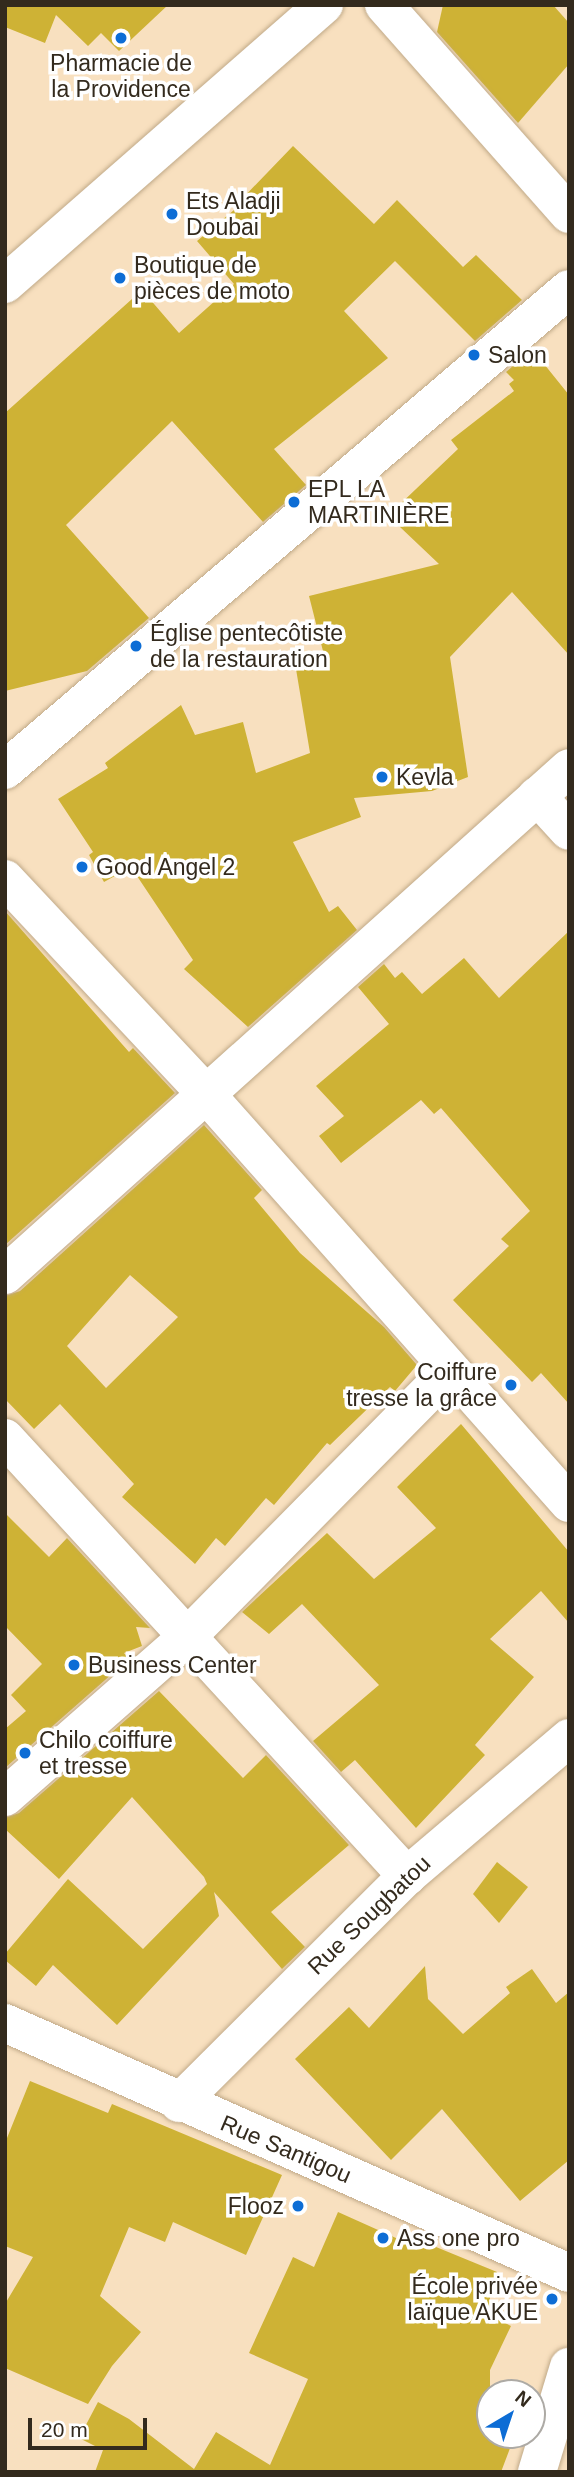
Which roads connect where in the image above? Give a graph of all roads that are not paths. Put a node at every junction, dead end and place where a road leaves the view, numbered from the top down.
1 (293, 5) edge
2 (324, 5) edge
3 (384, 5) edge
4 (569, 214) edge
5 (5, 251) edge
6 (5, 284) edge
7 (569, 289) edge
8 (569, 768) edge
9 (5, 770) edge
10 (537, 796) junction
11 (569, 831) edge
12 (5, 879) edge
13 (206, 1094) junction
14 (5, 1275) edge
15 (449, 1371) junction
16 (5, 1438) edge
17 (569, 1503) edge
18 (187, 1637) junction
19 (569, 1738) edge
20 (5, 1797) edge
21 (407, 1876) junction
22 (5, 2023) edge
23 (179, 2103) junction
24 (562, 2260) edge
25 (569, 2367) edge
26 (537, 2472) edge

1 - 5 street
2 - 6 street
3 - 4 street
7 - 9 street
8 - 10 street
10 - 11 street
10 - 13 street
12 - 13 street
13 - 14 street
13 - 15 street
15 - 17 street
15 - 18 street
16 - 18 street
18 - 20 street
18 - 21 street
19 - 21 street, Rue Sougbatou
21 - 23 street, Rue Sougbatou
22 - 23 street, Rue Santigou
23 - 24 street, Rue Santigou
25 - 26 street

